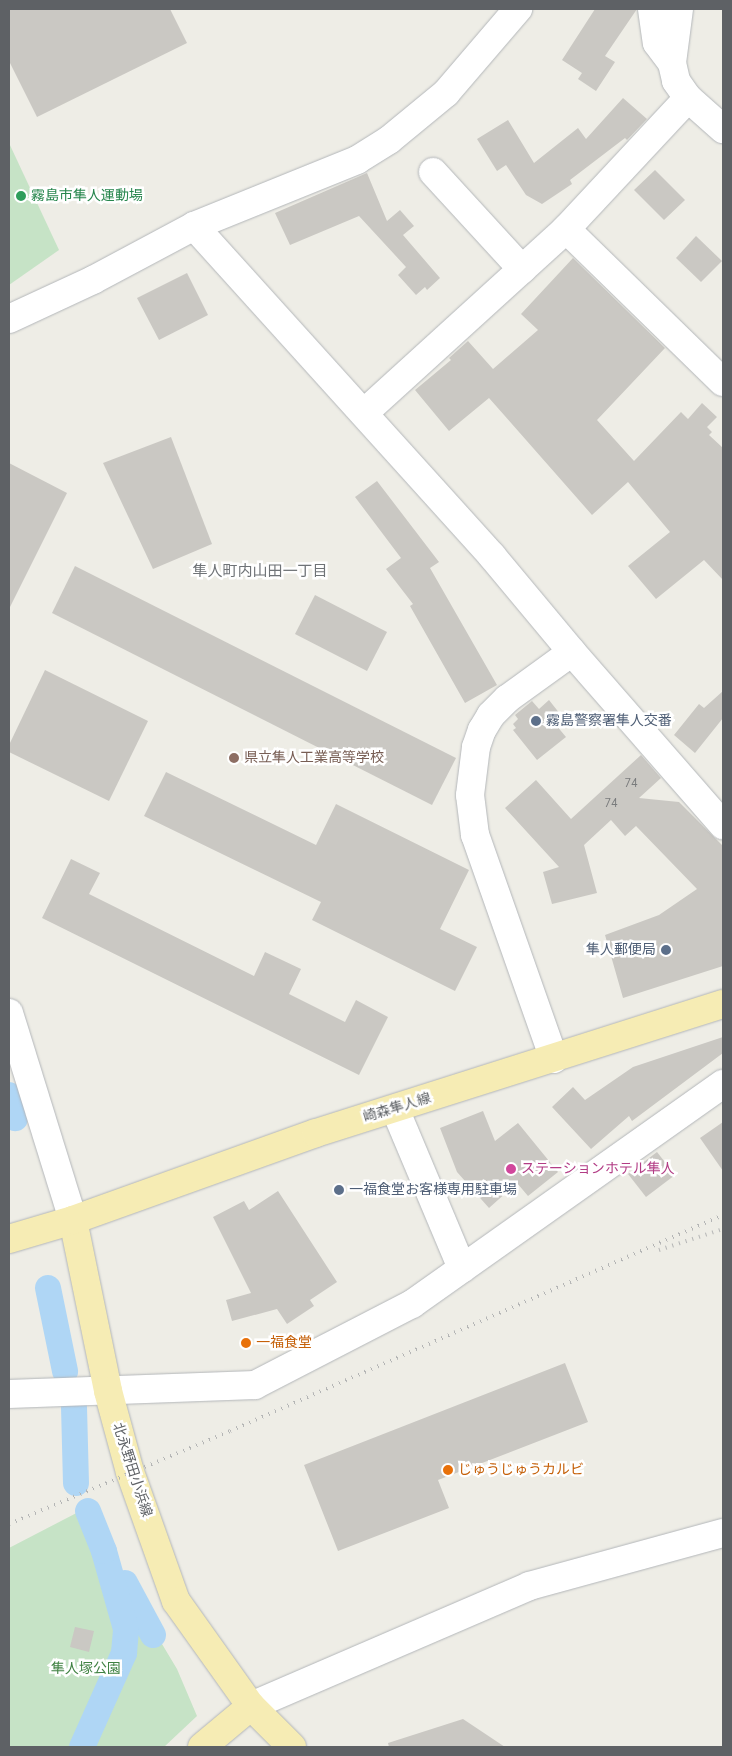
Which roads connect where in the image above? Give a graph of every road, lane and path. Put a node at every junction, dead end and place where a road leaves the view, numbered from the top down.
1 (518, 9) edge
2 (652, 9) edge
3 (679, 9) edge
4 (672, 63) junction
5 (688, 98) junction
6 (723, 129) edge
7 (433, 172) dead end
8 (194, 226) junction
9 (566, 228) junction
10 (522, 269) junction
11 (9, 319) edge
12 (723, 382) edge
13 (364, 413) junction
14 (572, 652) junction
15 (723, 824) edge
16 (723, 1004) edge
17 (9, 1013) edge
18 (554, 1059) junction
19 (723, 1084) edge
20 (395, 1109) junction
21 (73, 1220) junction
22 (9, 1239) edge
23 (462, 1268) junction
24 (108, 1392) junction
25 (9, 1394) edge
26 (723, 1533) edge
27 (251, 1706) junction
28 (202, 1747) edge
29 (292, 1747) edge

1 - 8 street
2 - 4 street
3 - 4 street
4 - 5 street
5 - 6 street
5 - 9 street
7 - 10 street
8 - 11 street
8 - 13 street
9 - 10 street
9 - 12 street
10 - 13 street
13 - 14 street
14 - 15 street
14 - 18 street
16 - 18 main road, 崎森隼人線
17 - 21 street
18 - 20 main road, 崎森隼人線
19 - 23 street
20 - 21 main road, 崎森隼人線
20 - 23 street
21 - 22 main road
21 - 24 main road, 北永野田小浜線
23 - 24 street
24 - 25 street
24 - 27 main road, 北永野田小浜線
26 - 27 street
27 - 28 main road
27 - 29 main road, 北永野田小浜線

